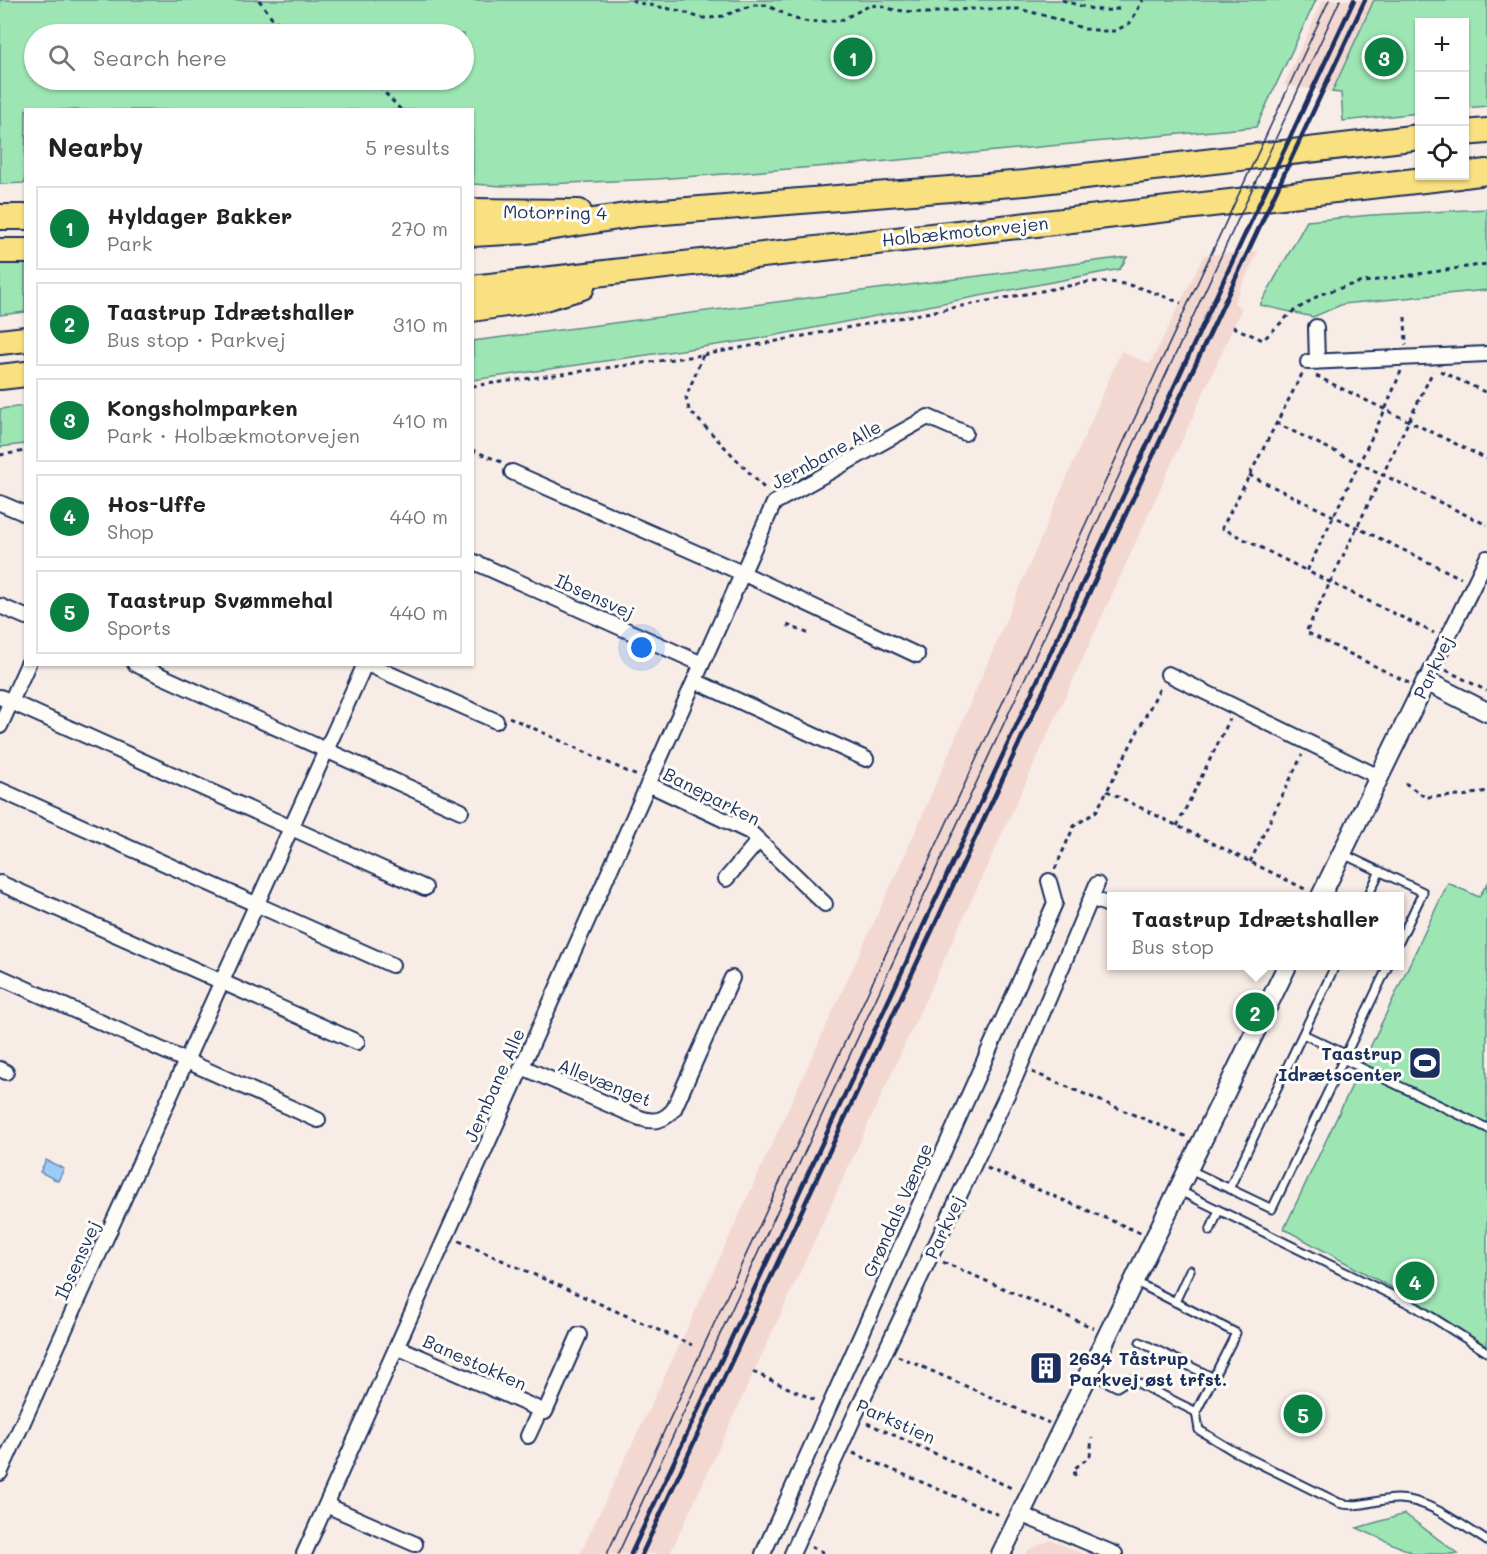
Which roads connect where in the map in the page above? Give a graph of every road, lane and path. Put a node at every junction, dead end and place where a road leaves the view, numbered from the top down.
1 (259, 0) edge
2 (632, 0) edge
3 (1062, 0) edge
4 (1143, 0) edge
5 (1121, 8) dead end
6 (281, 24) edge
7 (382, 90) edge
8 (399, 108) edge
9 (1487, 131) edge
10 (1469, 133) edge
11 (1415, 137) edge
12 (1487, 172) edge
13 (1469, 174) edge
14 (1424, 180) edge
15 (474, 211) edge
16 (638, 214) junction
17 (0, 217) edge
18 (24, 217) edge
19 (474, 234) edge
20 (0, 251) edge
21 (24, 251) edge
22 (1487, 264) edge
23 (647, 268) junction
24 (474, 288) edge
25 (1181, 303) dead end
26 (474, 309) edge
27 (1405, 317) dead end
28 (1233, 327) dead end
29 (1316, 327) dead end
30 (24, 339) edge
31 (0, 342) edge
32 (1487, 354) edge
33 (703, 355) junction
34 (1406, 358) junction
35 (1310, 365) junction
36 (24, 374) edge
37 (0, 377) edge
38 (474, 386) edge
39 (1487, 393) edge
40 (1385, 410) junction
41 (1408, 422) junction
42 (1276, 423) junction
43 (965, 433) dead end
44 (24, 451) edge
45 (474, 451) edge
46 (0, 455) edge
47 (1487, 459) edge
48 (1359, 463) junction
49 (512, 472) joint
50 (1249, 475) junction
51 (1383, 475) junction
52 (777, 501) junction
53 (0, 503) edge
54 (24, 513) edge
55 (1332, 516) junction
56 (1487, 525) edge
57 (1357, 528) junction
58 (1487, 558) edge
59 (474, 562) edge
60 (1307, 571) junction
61 (742, 573) junction
62 (1330, 582) junction
63 (1474, 584) junction
64 (0, 606) edge
65 (24, 616) edge
66 (787, 625) dead end
67 (812, 635) dead end
68 (1446, 639) junction
69 (916, 655) dead end
70 (702, 664) junction
71 (27, 666) edge
72 (139, 666) edge
73 (365, 666) edge
74 (371, 666) edge
75 (1168, 674) joint
76 (1427, 678) junction
77 (695, 681) junction
78 (1487, 691) edge
79 (5, 699) edge
80 (1236, 706) junction
81 (1487, 712) edge
82 (489, 718) joint
83 (0, 726) edge
84 (1308, 742) junction
85 (326, 750) junction
86 (866, 759) dead end
87 (1379, 777) junction
88 (649, 783) junction
89 (1405, 783) dead end
90 (0, 790) edge
91 (1107, 791) junction
92 (1487, 792) edge
93 (461, 811) dead end
94 (1177, 826) junction
95 (292, 828) junction
96 (759, 840) junction
97 (1342, 853) junction
98 (1250, 862) junction
99 (1380, 871) junction
100 (726, 879) dead end
101 (1049, 881) joint
102 (0, 883) edge
103 (1097, 884) dead end
104 (425, 888) dead end
105 (1311, 892) edge
106 (1323, 892) edge
107 (1370, 892) edge
108 (1091, 898) junction
109 (825, 904) dead end
110 (1107, 904) edge
111 (257, 905) junction
112 (1404, 932) edge
113 (392, 965) dead end
114 (1285, 970) edge
115 (1333, 970) edge
116 (1386, 970) edge
117 (0, 977) edge
118 (732, 978) dead end
119 (222, 982) junction
120 (1303, 1034) junction
121 (357, 1042) dead end
122 (1344, 1057) junction
123 (188, 1061) junction
124 (522, 1067) junction
125 (1019, 1067) junction
126 (318, 1120) dead end
127 (1487, 1128) edge
128 (1201, 1143) junction
129 (975, 1162) junction
130 (1188, 1169) junction
131 (1229, 1189) junction
132 (1178, 1190) junction
133 (1219, 1210) junction
134 (1210, 1231) dead end
135 (447, 1235) junction
136 (1154, 1239) junction
137 (930, 1257) junction
138 (1190, 1270) dead end
139 (1133, 1281) junction
140 (1175, 1302) junction
141 (1108, 1334) junction
142 (579, 1335) dead end
143 (1140, 1342) dead end
144 (692, 1345) dead end
145 (397, 1347) junction
146 (886, 1350) junction
147 (1487, 1352) edge
148 (753, 1372) dead end
149 (1089, 1374) junction
150 (1214, 1378) junction
151 (829, 1407) junction
152 (540, 1410) junction
153 (1196, 1412) junction
154 (854, 1417) junction
155 (1062, 1428) junction
156 (528, 1436) dead end
157 (1092, 1438) dead end
158 (840, 1447) junction
159 (0, 1473) edge
160 (1075, 1476) dead end
161 (1029, 1496) junction
162 (326, 1504) junction
163 (1018, 1518) junction
164 (1487, 1541) edge
165 (415, 1544) dead end
166 (795, 1548) edge
167 (304, 1554) edge
168 (764, 1554) edge
169 (827, 1554) edge
170 (1000, 1554) edge
171 (1115, 1554) edge

1 - 6 path
2 - 4 path
3 - 5 path
7 - 8 path
9 - 10 highway
11 - 16 highway
12 - 13 highway
14 - 23 highway, Holbækmotorvejen
15 - 16 highway, Motorring 4
16 - 19 highway
17 - 18 highway
20 - 21 highway
22 - 28 path
23 - 24 highway, Holbækmotorvejen
23 - 26 highway
25 - 33 path
27 - 34 path
29 - 35 street
30 - 31 highway
32 - 34 street
33 - 38 path
33 - 52 path
34 - 35 street
34 - 40 path
35 - 40 path
35 - 42 path
36 - 37 highway
39 - 41 path
40 - 41 path
40 - 48 path
41 - 47 path
41 - 51 path
42 - 48 path
42 - 50 path
43 - 52 street, Jernbane Alle
44 - 46 path
45 - 49 path
48 - 51 path
48 - 55 path
49 - 61 street
50 - 55 path
50 - 60 path
51 - 56 path
51 - 57 path
52 - 61 street, Jernbane Alle
53 - 54 street
55 - 57 path
55 - 60 path
57 - 62 path
57 - 63 path
58 - 63 street, Parkvej
59 - 70 street, Ibsensvej
60 - 62 path
61 - 69 street
61 - 70 street, Jernbane Alle
62 - 68 path
62 - 76 path
63 - 68 street, Parkvej
64 - 65 street
66 - 67 path
68 - 76 street, Parkvej
70 - 77 street, Jernbane Alle
71 - 79 street
72 - 85 street
73 - 85 street, Ibsensvej
74 - 82 street, Ibsensvej
75 - 80 street
75 - 91 path
76 - 78 path
76 - 81 street
76 - 87 street, Parkvej
77 - 86 street
77 - 88 street, Jernbane Alle
79 - 83 street
79 - 95 street
80 - 84 street
80 - 94 path
82 - 88 path
84 - 87 street
84 - 98 path
85 - 93 street
85 - 95 street, Ibsensvej
87 - 97 street, Parkvej
88 - 96 street, Baneparken
88 - 124 street, Jernbane Alle
89 - 92 path
90 - 111 street
91 - 94 path
91 - 101 path
94 - 98 path
95 - 104 street
95 - 111 street, Ibsensvej
96 - 100 street, Baneparken
96 - 109 street, Baneparken
97 - 99 lane
97 - 106 street, Parkvej
98 - 105 path
99 - 107 lane
99 - 112 lane
101 - 151 street, Grøndals Vænge
102 - 119 street
103 - 108 street, Parkvej
108 - 110 street
108 - 125 street, Parkvej
111 - 113 street
111 - 119 street, Ibsensvej
114 - 128 street
115 - 120 lane
116 - 122 lane
117 - 123 street
118 - 124 street, Allevænget
119 - 121 street
119 - 123 street, Ibsensvej
120 - 122 lane
120 - 131 lane
122 - 127 lane
122 - 131 lane
123 - 126 street
123 - 159 street, Ibsensvej
124 - 135 street, Jernbane Alle
125 - 128 path
125 - 129 street, Parkvej
128 - 130 street
129 - 136 path
129 - 137 street, Parkvej
130 - 131 lane
130 - 132 street
132 - 133 lane
132 - 136 street
133 - 134 lane
133 - 147 lane
135 - 144 path
135 - 145 street, Jernbane Alle
136 - 139 street
137 - 141 path
137 - 146 street, Parkvej
138 - 140 lane
139 - 140 lane
139 - 141 street
140 - 150 lane
141 - 149 street
142 - 152 street, Banestokken
143 - 150 lane
145 - 152 street, Banestokken
145 - 162 street, Jernbane Alle
146 - 154 street, Parkvej
146 - 155 path
148 - 151 path, Parkstien
149 - 153 lane
149 - 155 street
150 - 153 lane
151 - 168 street, Grøndals Vænge
152 - 156 street, Banestokken
153 - 164 lane
154 - 158 street, Parkvej
154 - 161 path, Parkstien
155 - 161 street
157 - 160 path
158 - 163 path
158 - 166 street, Parkvej
161 - 163 street
162 - 165 street
162 - 167 street, Jernbane Alle
163 - 170 street
163 - 171 street
166 - 169 path

